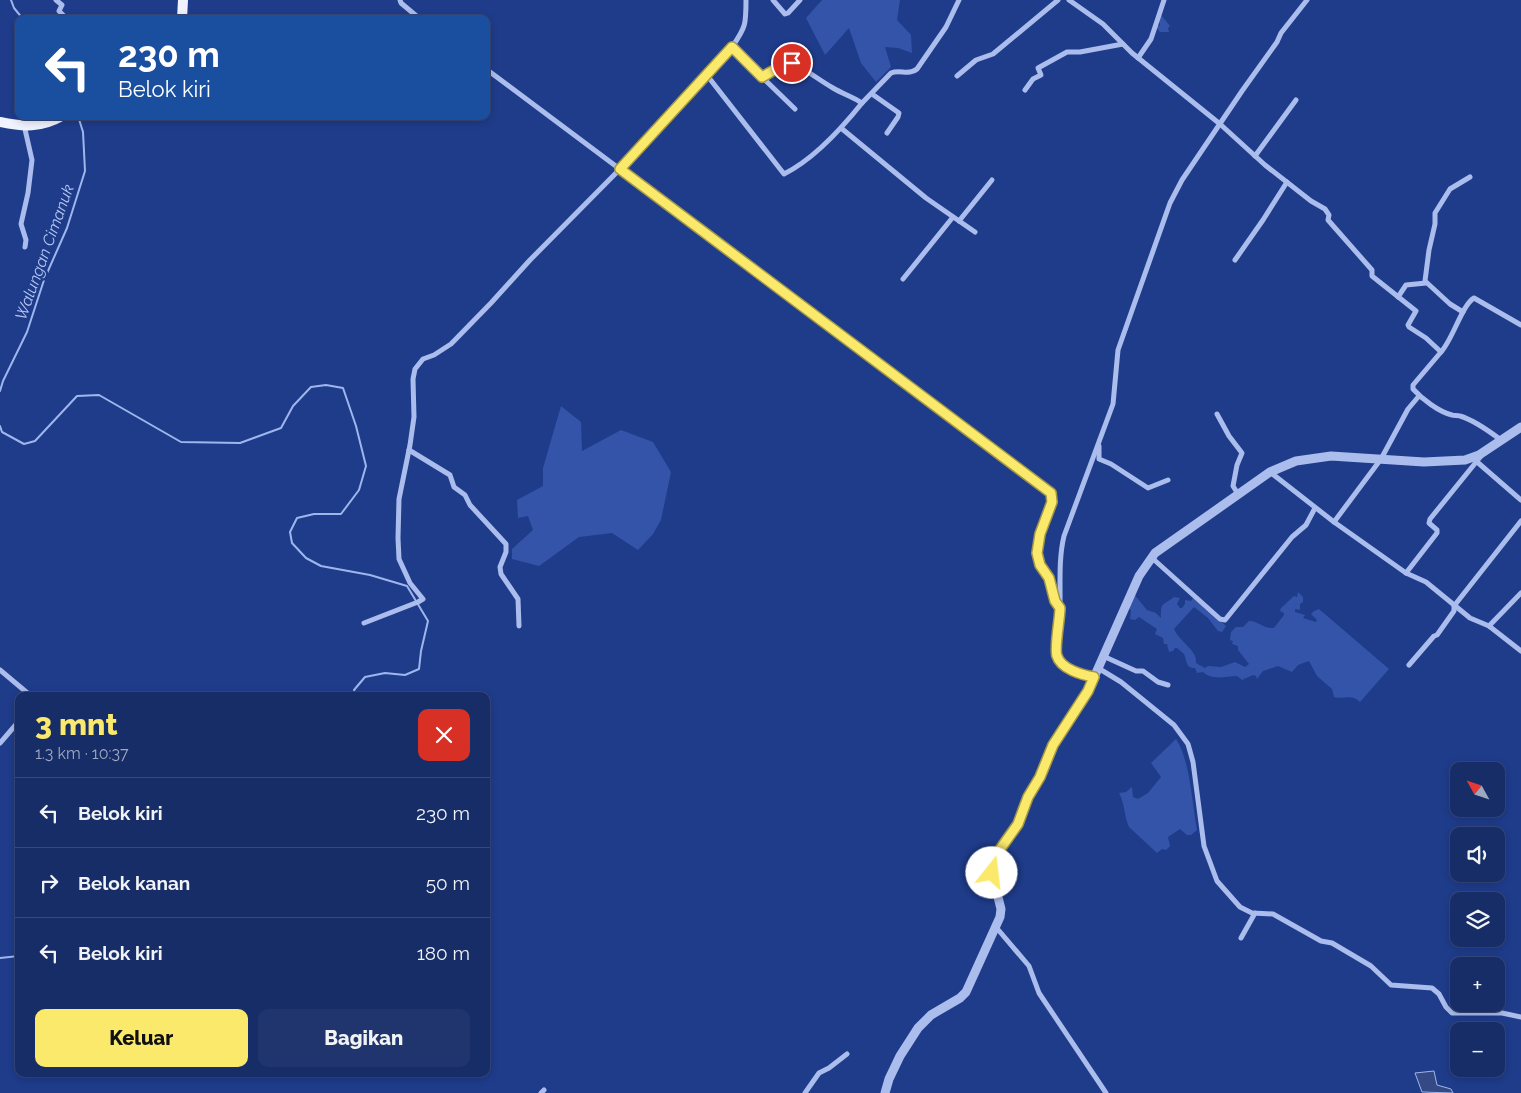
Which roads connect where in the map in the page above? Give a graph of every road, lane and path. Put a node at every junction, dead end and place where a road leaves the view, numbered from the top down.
1 (56, 0) edge
2 (183, 0) edge
3 (400, 0) edge
4 (746, 0) edge
5 (773, 0) edge
6 (800, 0) edge
7 (959, 0) edge
8 (1058, 0) edge
9 (1069, 0) edge
10 (1164, 0) edge
11 (1307, 0) edge
12 (63, 15) edge
13 (182, 15) edge
14 (415, 15) edge
15 (1123, 44) junction
16 (732, 47) junction
17 (1138, 58) junction
18 (490, 71) edge
19 (706, 74) junction
20 (957, 76) dead end
21 (762, 77) junction
22 (1025, 90) dead end
23 (872, 94) junction
24 (1296, 100) dead end
25 (862, 103) junction
26 (795, 109) dead end
27 (54, 120) edge
28 (0, 122) edge
29 (1220, 124) junction
30 (24, 125) junction
31 (841, 128) junction
32 (887, 133) dead end
33 (1255, 156) junction
34 (620, 169) junction
35 (1470, 177) dead end
36 (992, 180) dead end
37 (1287, 182) junction
38 (953, 217) junction
39 (959, 221) junction
40 (975, 232) dead end
41 (25, 247) dead end
42 (1234, 260) dead end
43 (903, 279) dead end
44 (1426, 283) junction
45 (1398, 297) junction
46 (1463, 312) junction
47 (1521, 325) edge
48 (1441, 352) junction
49 (1419, 396) junction
50 (1216, 414) dead end
51 (1521, 427) edge
52 (1100, 440) junction
53 (1501, 440) junction
54 (409, 450) junction
55 (1485, 451) junction
56 (1381, 459) junction
57 (1476, 461) junction
58 (1270, 472) junction
59 (1168, 480) dead end
60 (1238, 494) junction
61 (1521, 500) edge
62 (1315, 508) junction
63 (1521, 521) edge
64 (1334, 522) junction
65 (1152, 557) junction
66 (1406, 573) junction
67 (1521, 593) edge
68 (1454, 606) junction
69 (1060, 608) junction
70 (364, 623) dead end
71 (519, 626) dead end
72 (1489, 626) junction
73 (1521, 651) edge
74 (1103, 656) junction
75 (1409, 664) dead end
76 (1098, 667) junction
77 (0, 670) edge
78 (1094, 677) junction
79 (1168, 685) dead end
80 (26, 692) edge
81 (15, 726) edge
82 (0, 732) edge
83 (5, 737) junction
84 (0, 743) edge
85 (1255, 913) junction
86 (995, 926) junction
87 (1241, 938) dead end
88 (1521, 1016) edge
89 (847, 1054) dead end
90 (805, 1093) edge
91 (885, 1093) edge
92 (1106, 1093) edge

1 - 12 street
2 - 13 main road
3 - 14 street
4 - 16 street
5 - 6 street
7 - 23 street
8 - 20 street
9 - 15 street
10 - 17 street
11 - 29 street
15 - 17 street
15 - 22 street
16 - 19 street
16 - 21 street
17 - 29 street
18 - 34 street
19 - 31 street
19 - 34 street
21 - 25 street
21 - 26 street
23 - 25 street
23 - 32 street
24 - 33 street
25 - 31 street
27 - 30 main road
28 - 30 main road
29 - 33 street
29 - 52 street
30 - 41 street
31 - 38 street
33 - 37 street
34 - 54 street
34 - 69 street
35 - 44 street
36 - 39 street
37 - 42 street
37 - 45 street
38 - 39 street
38 - 43 street
39 - 40 street
44 - 45 street
44 - 46 street
45 - 48 street
46 - 47 street
46 - 48 street
48 - 49 street
49 - 53 street
49 - 56 street
50 - 60 street
51 - 53 street
52 - 59 street
52 - 69 street
53 - 55 street
54 - 70 street
54 - 71 street
55 - 56 street
55 - 57 street
56 - 58 street
56 - 64 street
57 - 61 street
57 - 66 street
58 - 60 street
58 - 62 street
60 - 65 street
62 - 64 street
62 - 65 street
63 - 68 street
64 - 66 street
65 - 74 street
66 - 68 street
67 - 72 street
68 - 72 street
68 - 75 street
69 - 78 street
72 - 73 street
74 - 76 street
74 - 79 street
76 - 78 street
76 - 85 street
77 - 80 street
78 - 86 street
81 - 83 street
82 - 83 street
83 - 84 street
85 - 87 street
85 - 88 street
86 - 91 street
86 - 92 street
89 - 90 street

